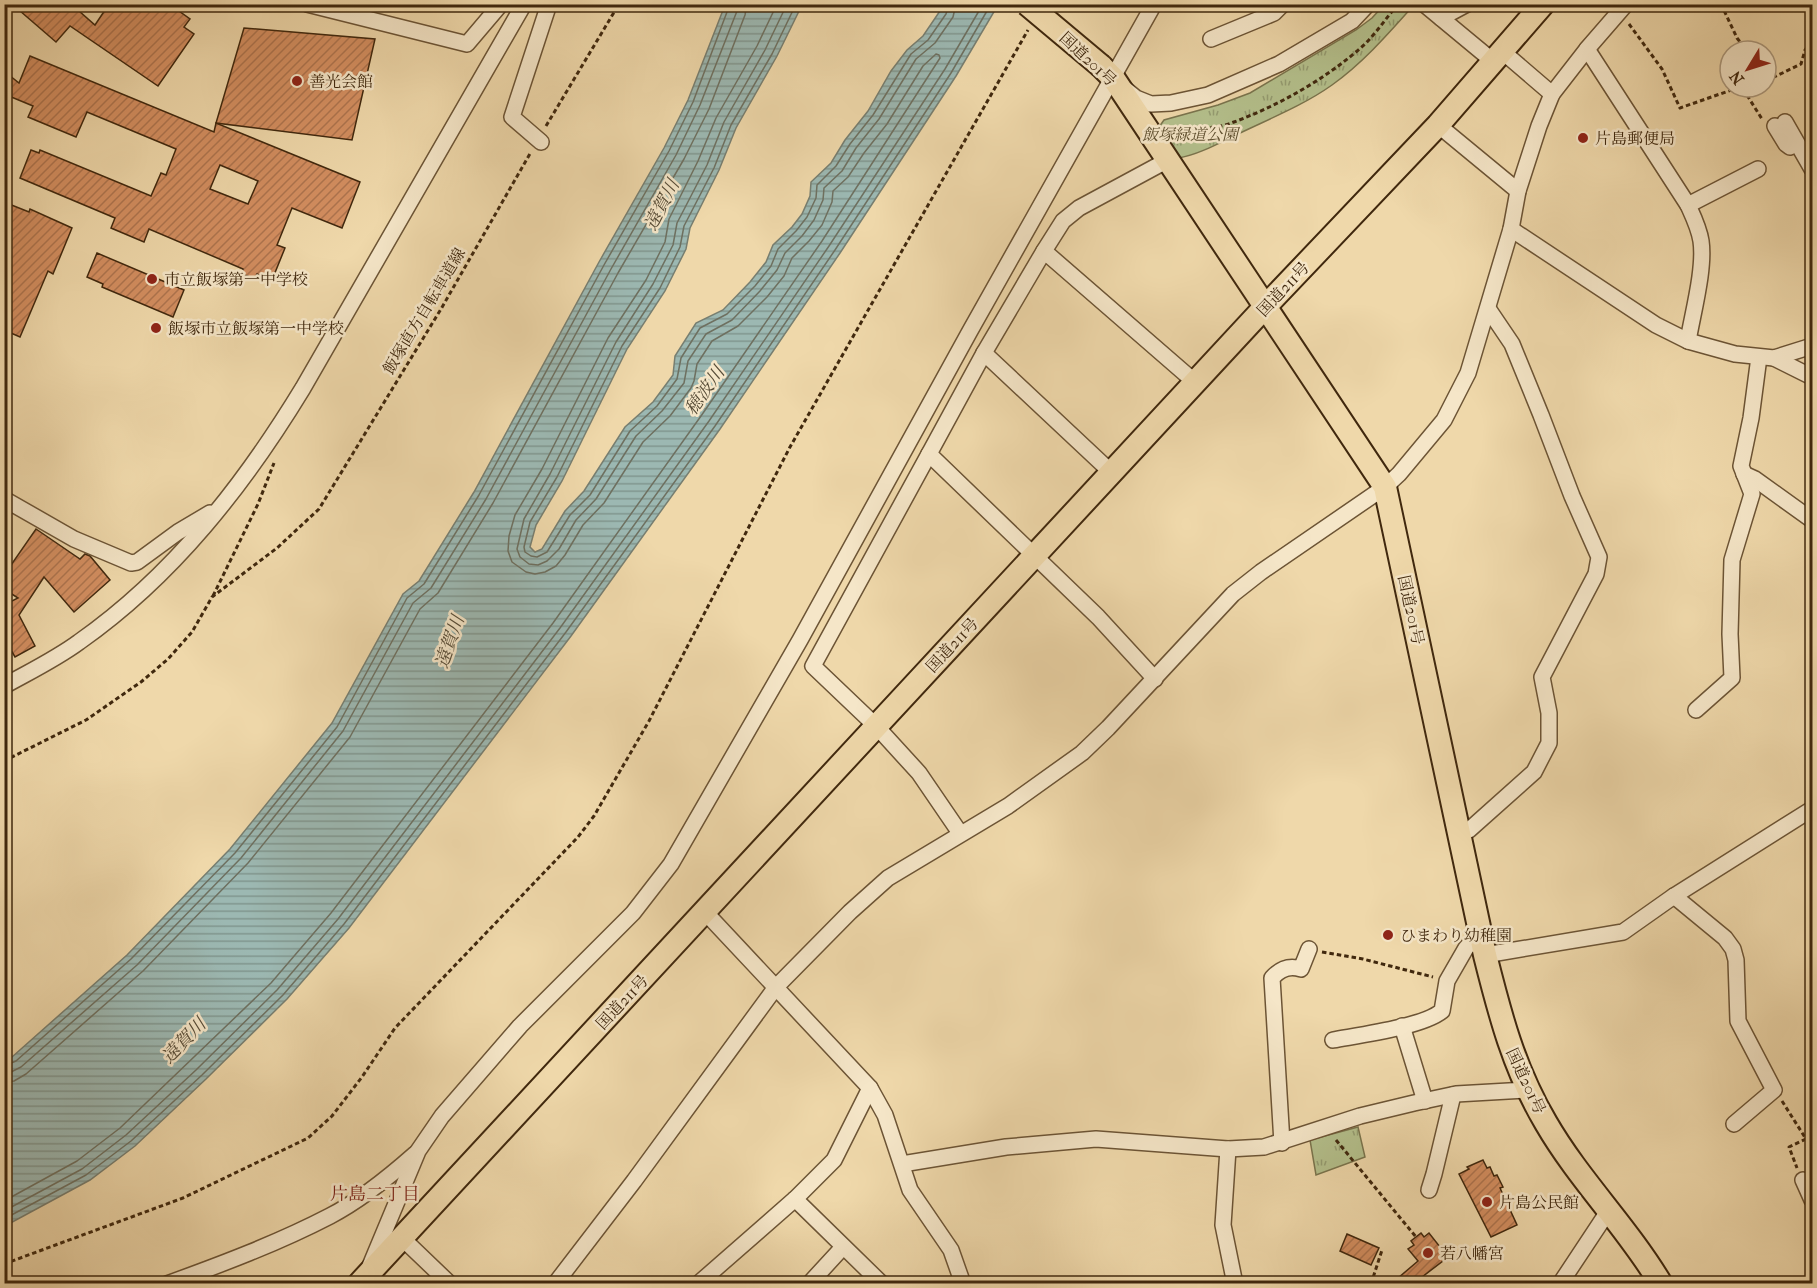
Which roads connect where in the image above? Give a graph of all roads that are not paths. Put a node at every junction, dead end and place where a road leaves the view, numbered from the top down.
1 (501, 4) edge
2 (524, 4) edge
3 (549, 4) edge
4 (1154, 4) edge
5 (1283, 4) edge
6 (1368, 4) edge
7 (1424, 4) edge
8 (1467, 4) edge
9 (1543, 4) edge
10 (314, 5) edge
11 (1622, 8) edge
12 (1029, 15) edge
13 (1441, 18) junction
14 (1211, 39) dead end
15 (1587, 48) junction
16 (1498, 57) junction
17 (1108, 73) junction
18 (1552, 94) junction
19 (1780, 124) road end
20 (1438, 125) junction
21 (540, 141) road end
22 (1168, 160) junction
23 (1758, 169) dead end
24 (1812, 169) edge
25 (1518, 191) junction
26 (1688, 205) junction
27 (1511, 229) junction
28 (1044, 251) junction
29 (1264, 308) junction
30 (1489, 310) junction
31 (1688, 340) junction
32 (1812, 346) edge
33 (984, 353) junction
34 (1766, 357) junction
35 (1812, 377) edge
36 (1196, 383) junction
37 (929, 454) junction
38 (1112, 473) junction
39 (1744, 474) junction
40 (1385, 487) junction
41 (4, 499) edge
42 (220, 508) junction
43 (1812, 520) edge
44 (1035, 555) junction
45 (1155, 679) junction
46 (4, 686) edge
47 (1696, 710) dead end
48 (877, 726) junction
49 (1812, 809) edge
50 (960, 833) junction
51 (1460, 833) junction
52 (1674, 896) junction
53 (705, 912) junction
54 (1480, 933) junction
55 (1309, 950) road end
56 (1485, 955) junction
57 (776, 987) junction
58 (1402, 1026) junction
59 (1333, 1040) dead end
60 (870, 1088) junction
61 (1528, 1090) junction
62 (1453, 1095) junction
63 (1425, 1101) junction
64 (1734, 1124) dead end
65 (1282, 1143) junction
66 (1228, 1149) junction
67 (418, 1151) junction
68 (902, 1164) junction
69 (1803, 1180) road end
70 (1429, 1190) dead end
71 (795, 1199) junction
72 (1812, 1200) edge
73 (1609, 1210) junction
74 (402, 1238) junction
75 (843, 1247) junction
76 (362, 1280) edge
77 (168, 1284) edge
78 (450, 1284) edge
79 (555, 1284) edge
80 (698, 1284) edge
81 (809, 1284) edge
82 (882, 1284) edge
83 (963, 1284) edge
84 (1235, 1284) edge
85 (1560, 1284) edge
86 (1661, 1284) edge

1 - 10 street
2 - 42 street
3 - 21 street
4 - 17 street
5 - 14 street
6 - 17 street
7 - 13 street
8 - 13 street
9 - 16 highway, 国道211号
11 - 15 street
12 - 17 highway, 国道201号, bridge
13 - 16 street
15 - 18 street
15 - 26 street
16 - 18 street
16 - 20 highway, 国道211号
17 - 22 highway, 国道201号
17 - 67 street
18 - 25 street
19 - 24 street
20 - 25 street
20 - 29 highway, 国道211号
22 - 28 street
22 - 29 highway, 国道201号
23 - 26 street
25 - 27 street
26 - 31 street
27 - 30 street
27 - 31 street
28 - 33 street
28 - 36 street
29 - 36 highway, 国道211号
29 - 40 highway, 国道201号
30 - 40 street
30 - 51 street
31 - 34 street
32 - 34 street
33 - 37 street
33 - 38 street
34 - 35 street
34 - 39 street
36 - 38 highway, 国道211号
37 - 44 street
37 - 48 street
38 - 44 highway, 国道211号
39 - 43 street
39 - 47 street
40 - 45 street
40 - 51 highway, 国道201号
41 - 42 street
42 - 46 street
44 - 45 street
44 - 48 highway, 国道211号
45 - 50 street
48 - 50 street
48 - 53 highway, 国道211号
49 - 52 street
50 - 57 street
51 - 54 highway, 国道201号
52 - 56 street
52 - 64 street
53 - 57 street
53 - 74 highway, 国道211号
54 - 56 highway, 国道201号
54 - 58 street
55 - 65 street
56 - 61 highway, 国道201号
57 - 60 street
57 - 79 street
58 - 59 street
58 - 63 street
60 - 68 street
60 - 71 street
61 - 62 street
61 - 73 highway, 国道201号
62 - 63 street
62 - 70 street
63 - 65 street
65 - 66 street
66 - 68 street
66 - 84 street
67 - 76 street
67 - 77 street
68 - 83 street
69 - 72 street
71 - 75 street
71 - 80 street
73 - 85 street
73 - 86 highway, 国道201号
74 - 76 highway, 国道211号
74 - 78 street
75 - 81 street
75 - 82 street

